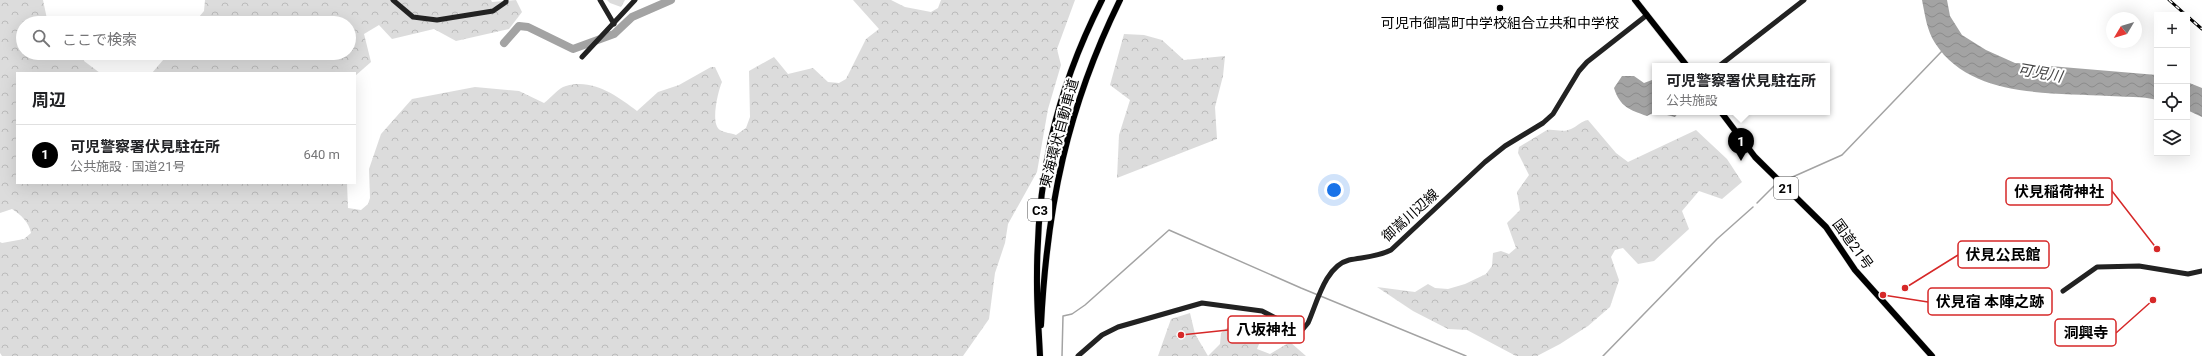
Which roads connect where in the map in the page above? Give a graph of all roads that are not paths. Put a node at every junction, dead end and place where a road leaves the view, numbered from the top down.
1 (393, 0) edge
2 (506, 0) edge
3 (600, 0) edge
4 (635, 0) edge
5 (1102, 0) edge
6 (1120, 0) edge
7 (1635, 0) edge
8 (1804, 0) edge
9 (1647, 15) junction
10 (614, 24) junction
11 (582, 57) dead end
12 (1685, 63) edge
13 (1723, 63) edge
14 (1724, 115) edge
15 (2202, 271) edge
16 (2063, 291) dead end
17 (1040, 353) edge
18 (1078, 356) edge
19 (1932, 356) edge

1 - 2 main road
3 - 10 main road
4 - 10 main road
5 - 17 highway, 東海環状自動車道 / C3
6 - 17 highway, 東海環状自動車道 / C3
7 - 9 highway
8 - 13 main road
9 - 12 highway
9 - 18 main road, 御嵩川辺線
10 - 11 main road
14 - 19 highway, 国道21号 / 21
15 - 16 main road

